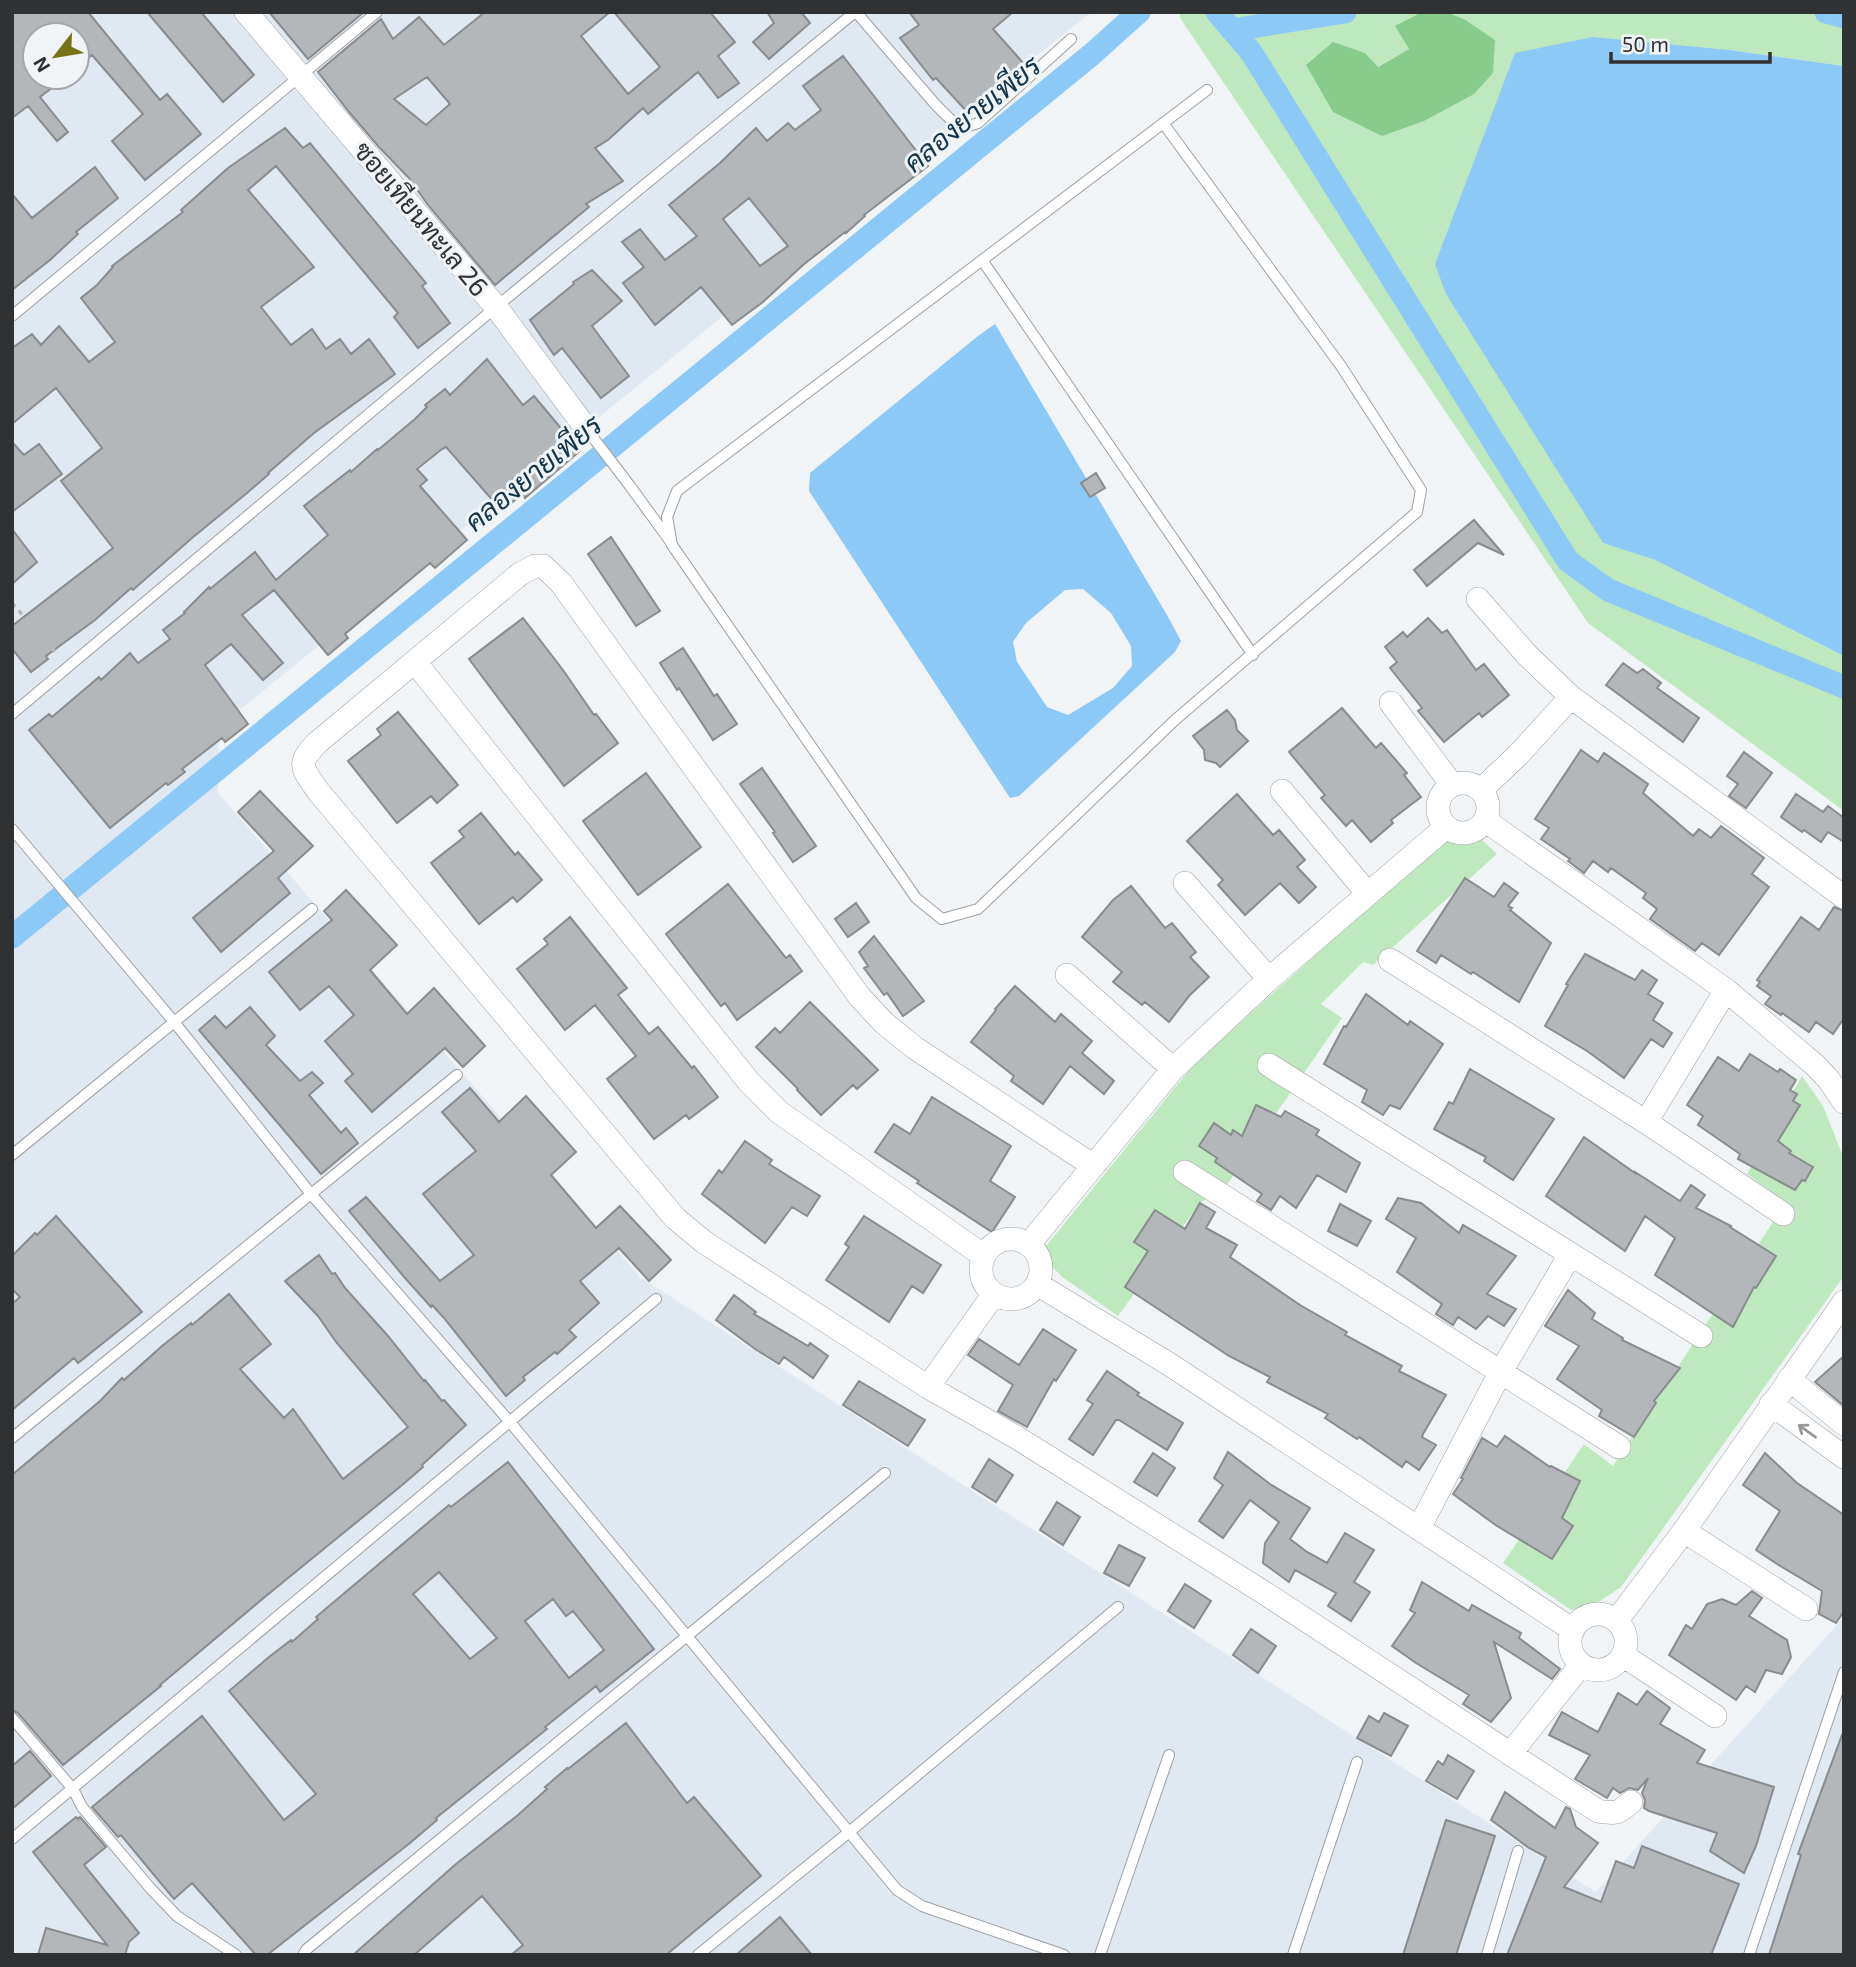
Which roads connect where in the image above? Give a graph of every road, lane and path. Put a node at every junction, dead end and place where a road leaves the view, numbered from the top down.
1 (246, 12) edge
2 (377, 12) edge
3 (856, 12) edge
4 (1071, 39) dead end
5 (299, 76) junction
6 (1207, 90) dead end
7 (1163, 123) junction
8 (982, 260) junction
9 (496, 307) junction
10 (12, 316) edge
11 (588, 431) joint
12 (672, 545) junction
13 (1478, 599) dead end
14 (12, 603) edge
15 (1253, 655) junction
16 (415, 662) junction
17 (68, 667) junction
18 (1571, 697) junction
19 (1391, 702) dead end
20 (12, 714) edge
21 (1452, 785) junction
22 (1481, 790) junction
23 (1282, 791) dead end
24 (1486, 821) junction
25 (1446, 827) junction
26 (12, 828) edge
27 (1185, 883) dead end
28 (1368, 894) junction
29 (1844, 897) edge
30 (312, 909) dead end
31 (1390, 960) dead end
32 (1067, 975) dead end
33 (1269, 979) junction
34 (1726, 990) junction
35 (175, 1023) junction
36 (1269, 1065) dead end
37 (1173, 1069) junction
38 (457, 1075) dead end
39 (1844, 1101) edge
40 (1646, 1122) junction
41 (12, 1155) edge
42 (1092, 1165) junction
43 (1185, 1172) dead end
44 (311, 1194) junction
45 (1783, 1214) dead end
46 (1029, 1244) junction
47 (1570, 1255) junction
48 (984, 1256) junction
49 (1037, 1284) junction
50 (994, 1294) junction
51 (656, 1299) dead end
52 (1844, 1302) edge
53 (1701, 1336) dead end
54 (1500, 1373) junction
55 (1790, 1379) junction
56 (928, 1387) junction
57 (1771, 1404) junction
58 (510, 1422) junction
59 (1844, 1424) edge
60 (12, 1438) edge
61 (1619, 1447) dead end
62 (1844, 1457) edge
63 (885, 1472) dead end
64 (1419, 1528) junction
65 (1684, 1531) junction
66 (1118, 1607) dead end
67 (1806, 1609) dead end
68 (1617, 1620) junction
69 (1573, 1630) junction
70 (687, 1636) junction
71 (1624, 1656) junction
72 (1581, 1665) junction
73 (1844, 1672) edge
74 (1715, 1716) dead end
75 (12, 1718) edge
76 (1510, 1754) junction
77 (1169, 1755) dead end
78 (1357, 1762) dead end
79 (73, 1788) junction
80 (1631, 1802) dead end
81 (848, 1833) junction
82 (12, 1839) edge
83 (1518, 1851) dead end
84 (236, 1955) edge
85 (303, 1955) edge
86 (698, 1955) edge
87 (1064, 1955) edge
88 (1100, 1955) edge
89 (1293, 1955) edge
90 (1487, 1955) edge
91 (1749, 1955) edge

1 - 5 street, ซอยเทียนทะเล 26
2 - 5 lane
3 - 4 lane
3 - 9 lane
5 - 9 street, ซอยเทียนทะเล 26
5 - 10 lane
6 - 7 lane
7 - 8 lane
7 - 15 lane
8 - 12 lane
8 - 15 lane
9 - 11 street, ซอยเทียนทะเล 26
9 - 17 lane
11 - 12 lane
12 - 15 lane
13 - 18 street
14 - 17 path
16 - 42 street
16 - 48 street
16 - 56 street
17 - 20 lane
18 - 22 street
18 - 29 street
19 - 21 street
21 - 22 street
21 - 25 street
22 - 24 street
23 - 28 street
24 - 25 street
24 - 34 street
25 - 28 street
26 - 35 lane
27 - 33 street
28 - 33 street
30 - 35 lane
31 - 40 street
32 - 37 street
33 - 37 street
34 - 39 street
34 - 40 street
35 - 41 lane
35 - 44 lane
36 - 47 street
37 - 42 street
38 - 44 lane
40 - 45 street
42 - 46 street
43 - 54 street
44 - 58 lane
44 - 60 lane
46 - 48 street
46 - 49 street
47 - 53 street
47 - 54 street
48 - 50 street
49 - 50 street
49 - 64 street
50 - 56 street
51 - 58 lane
52 - 55 street
54 - 61 street
54 - 64 street
55 - 57 street
55 - 59 street
56 - 76 street
62 -> 57 street
57 - 65 street
58 - 70 lane
58 - 79 lane
63 - 70 lane
64 - 69 street
65 - 67 street
65 - 68 street
66 - 81 lane
68 - 69 street
68 - 71 street
69 - 72 street
70 - 81 lane
70 - 85 lane
71 - 72 street
71 - 74 street
72 - 76 street
73 - 91 lane
75 - 79 lane
76 - 80 street
77 - 88 lane
78 - 89 lane
79 - 82 lane
79 - 84 lane
81 - 86 lane
81 - 87 lane
83 - 90 lane

